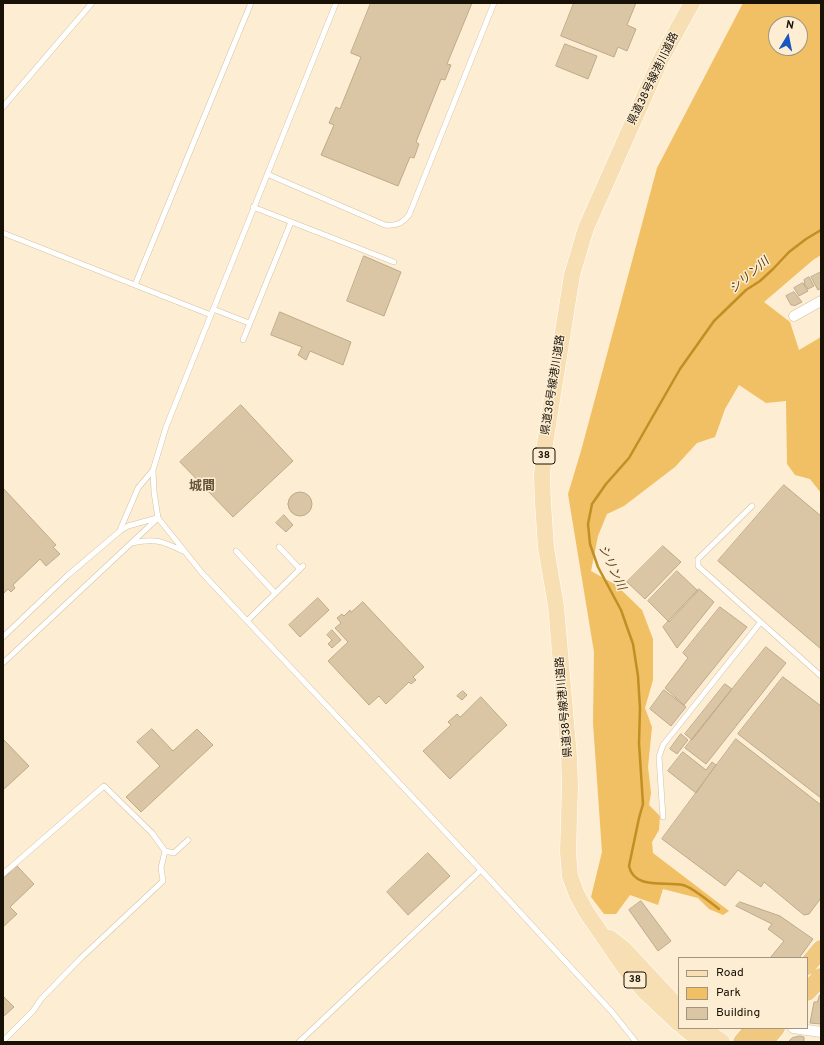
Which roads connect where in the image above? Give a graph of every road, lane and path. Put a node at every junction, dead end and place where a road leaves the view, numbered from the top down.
1 (92, 3) edge
2 (251, 3) edge
3 (336, 3) edge
4 (494, 3) edge
5 (692, 3) edge
6 (3, 107) edge
7 (267, 174) junction
8 (253, 207) junction
9 (291, 222) junction
10 (3, 233) edge
11 (394, 262) dead end
12 (135, 285) junction
13 (821, 301) edge
14 (212, 312) junction
15 (794, 316) dead end
16 (250, 323) junction
17 (243, 340) dead end
18 (153, 470) junction
19 (752, 506) dead end
20 (158, 518) junction
21 (120, 531) junction
22 (131, 543) junction
23 (279, 547) dead end
24 (184, 551) junction
25 (236, 551) dead end
26 (275, 593) junction
27 (247, 620) junction
28 (760, 623) junction
29 (3, 636) edge
30 (3, 663) edge
31 (821, 676) edge
32 (663, 817) dead end
33 (188, 840) dead end
34 (165, 851) junction
35 (481, 870) junction
36 (3, 874) edge
37 (598, 928) junction
38 (821, 949) edge
39 (808, 965) edge
40 (821, 976) edge
41 (808, 991) edge
42 (678, 1007) edge
43 (678, 1023) edge
44 (685, 1029) edge
45 (704, 1029) edge
46 (753, 1029) edge
47 (775, 1029) edge
48 (800, 1029) edge
49 (821, 1032) edge
50 (3, 1041) edge
51 (299, 1042) edge
52 (636, 1042) edge
53 (702, 1042) edge
54 (722, 1042) edge
55 (742, 1042) edge
56 (764, 1042) edge

1 - 6 lane
2 - 12 lane
3 - 7 lane
4 - 7 lane
5 - 37 main road, 県道38号線港川道路 / 38
7 - 8 lane
8 - 9 lane
8 - 14 lane
9 - 11 lane
9 - 16 lane
10 - 12 lane
12 - 14 lane
13 - 15 street
14 - 16 lane
14 - 18 lane
16 - 17 lane
18 - 20 lane
18 - 21 lane
19 - 28 lane
20 - 21 lane
20 - 22 lane
20 - 24 lane
21 - 29 lane
22 - 24 lane
22 - 30 lane
23 - 26 lane
24 - 27 lane
25 - 26 lane
26 - 27 lane
27 - 35 lane
28 - 31 lane
28 - 32 lane
33 - 34 lane
34 - 36 lane
34 - 50 lane
35 - 51 lane
35 - 52 lane
37 - 42 main road, 県道38号線港川道路 / 38
37 - 43 main road, 県道38号線港川道路 / 38
38 - 39 highway
40 - 41 highway
44 - 53 main road
45 - 54 main road
46 - 55 highway
47 - 56 highway
48 - 49 street

